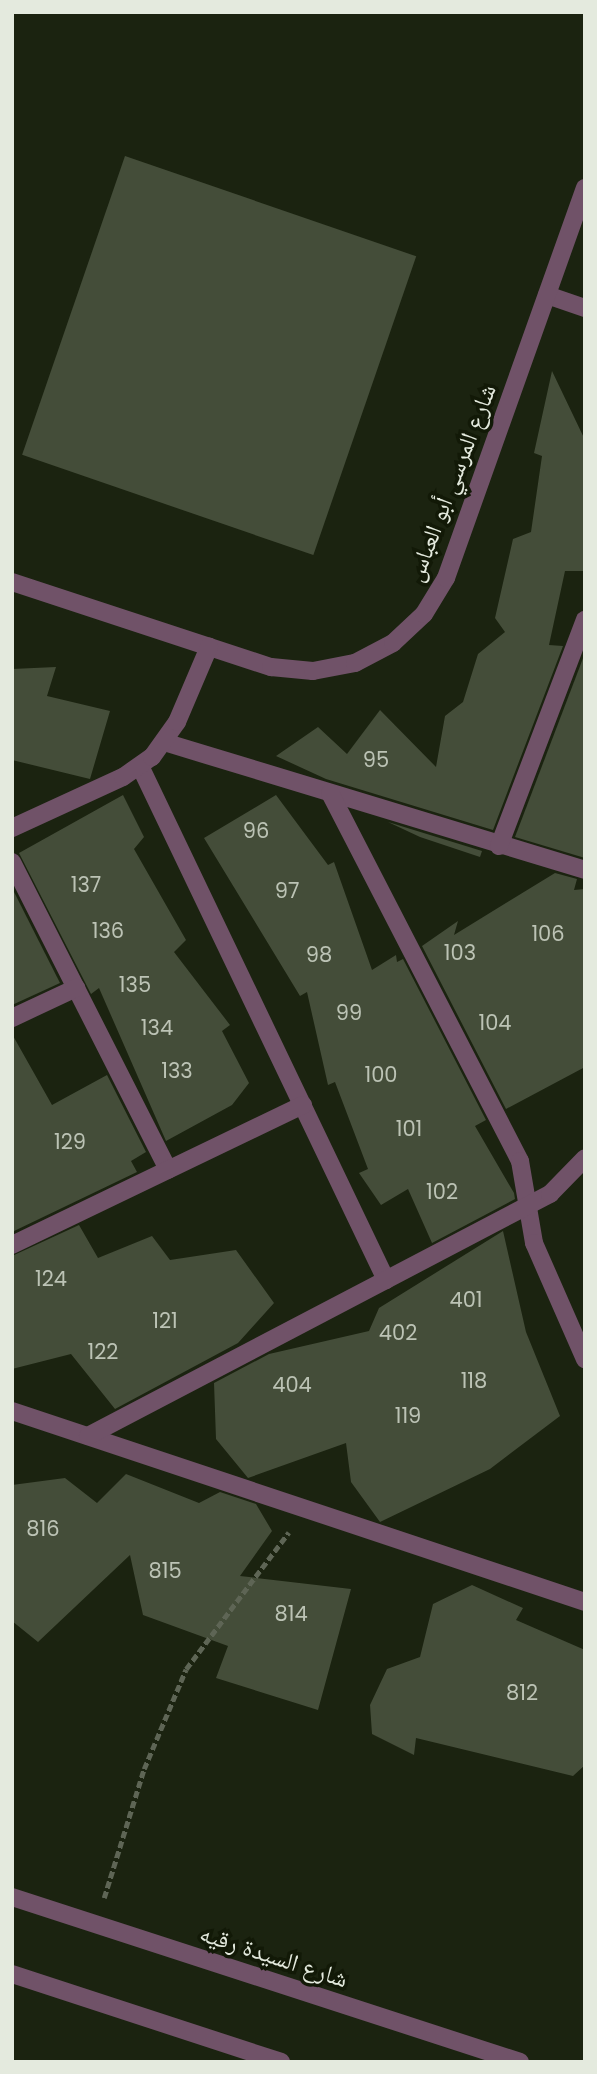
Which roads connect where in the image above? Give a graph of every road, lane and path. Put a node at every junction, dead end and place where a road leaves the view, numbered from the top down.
1 (585, 188) edge
2 (547, 295) junction
3 (585, 308) edge
4 (12, 582) edge
5 (585, 620) edge
6 (209, 647) junction
7 (164, 742) junction
8 (140, 766) junction
9 (330, 793) junction
10 (12, 828) edge
11 (499, 846) junction
12 (12, 862) edge
13 (585, 870) edge
14 (76, 988) junction
15 (12, 1018) edge
16 (303, 1105) junction
17 (585, 1157) edge
18 (167, 1170) junction
19 (530, 1205) junction
20 (12, 1245) edge
21 (386, 1280) junction
22 (585, 1359) edge
23 (12, 1410) edge
24 (88, 1436) junction
25 (306, 1509) junction
26 (585, 1602) edge
27 (12, 1897) edge
28 (97, 1925) junction
29 (12, 1974) edge
30 (281, 2062) edge
31 (520, 2062) edge

1 - 2 street, شارع المرسي أبو العباس
2 - 3 street
2 - 6 street, شارع المرسي أبو العباس
4 - 6 street, شارع المرسي أبو العباس
5 - 11 street
6 - 7 street
7 - 8 street
7 - 9 street
8 - 10 street
8 - 16 street
9 - 11 street
9 - 19 street
11 - 13 street
12 - 14 street
14 - 15 street
14 - 18 street
16 - 18 street
16 - 21 street
17 - 19 street
18 - 20 street
19 - 21 street
19 - 22 street
21 - 24 street
23 - 24 street
24 - 25 street
25 - 26 street
25 - 28 path
27 - 28 street, شارع السيدة رقيه
28 - 31 street, شارع السيدة رقيه
29 - 30 street

